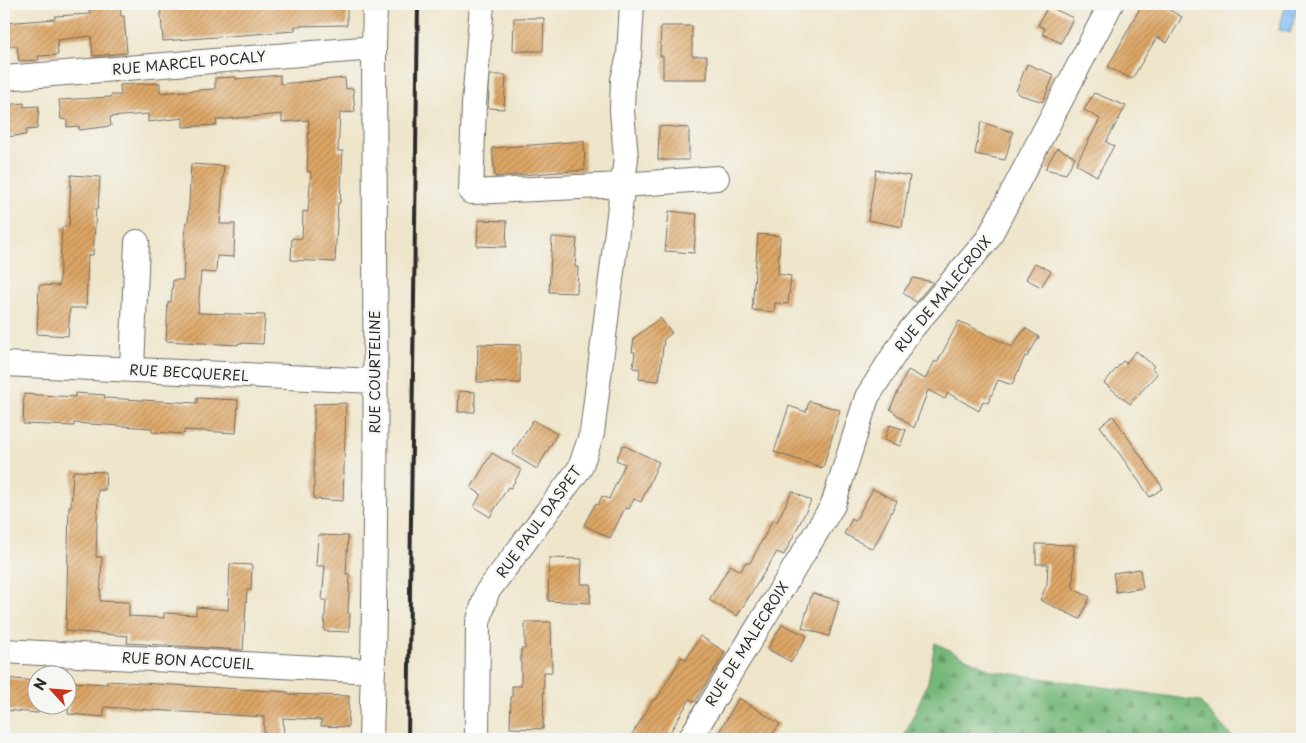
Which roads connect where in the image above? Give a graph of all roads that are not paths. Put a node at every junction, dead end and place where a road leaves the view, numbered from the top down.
1 (375, 4) edge
2 (482, 4) edge
3 (632, 4) edge
4 (1111, 4) edge
5 (374, 48) junction
6 (4, 78) edge
7 (717, 178) dead end
8 (623, 185) junction
9 (137, 242) dead end
10 (4, 364) edge
11 (132, 370) junction
12 (375, 381) junction
13 (4, 651) edge
14 (373, 671) junction
15 (371, 739) edge
16 (477, 739) edge
17 (690, 739) edge

1 - 5 street, RUE COURTELINE
2 - 8 street
3 - 8 street, RUE PAUL DASPET
4 - 17 street, RUE DE MALECROIX
5 - 6 street, RUE MARCEL POCALY
5 - 12 street, RUE COURTELINE
7 - 8 street
8 - 16 street, RUE PAUL DASPET
9 - 11 street
10 - 11 street, RUE BECQUEREL
11 - 12 street, RUE BECQUEREL
12 - 14 street, RUE COURTELINE
13 - 14 street, RUE BON ACCUEIL
14 - 15 street, RUE COURTELINE

